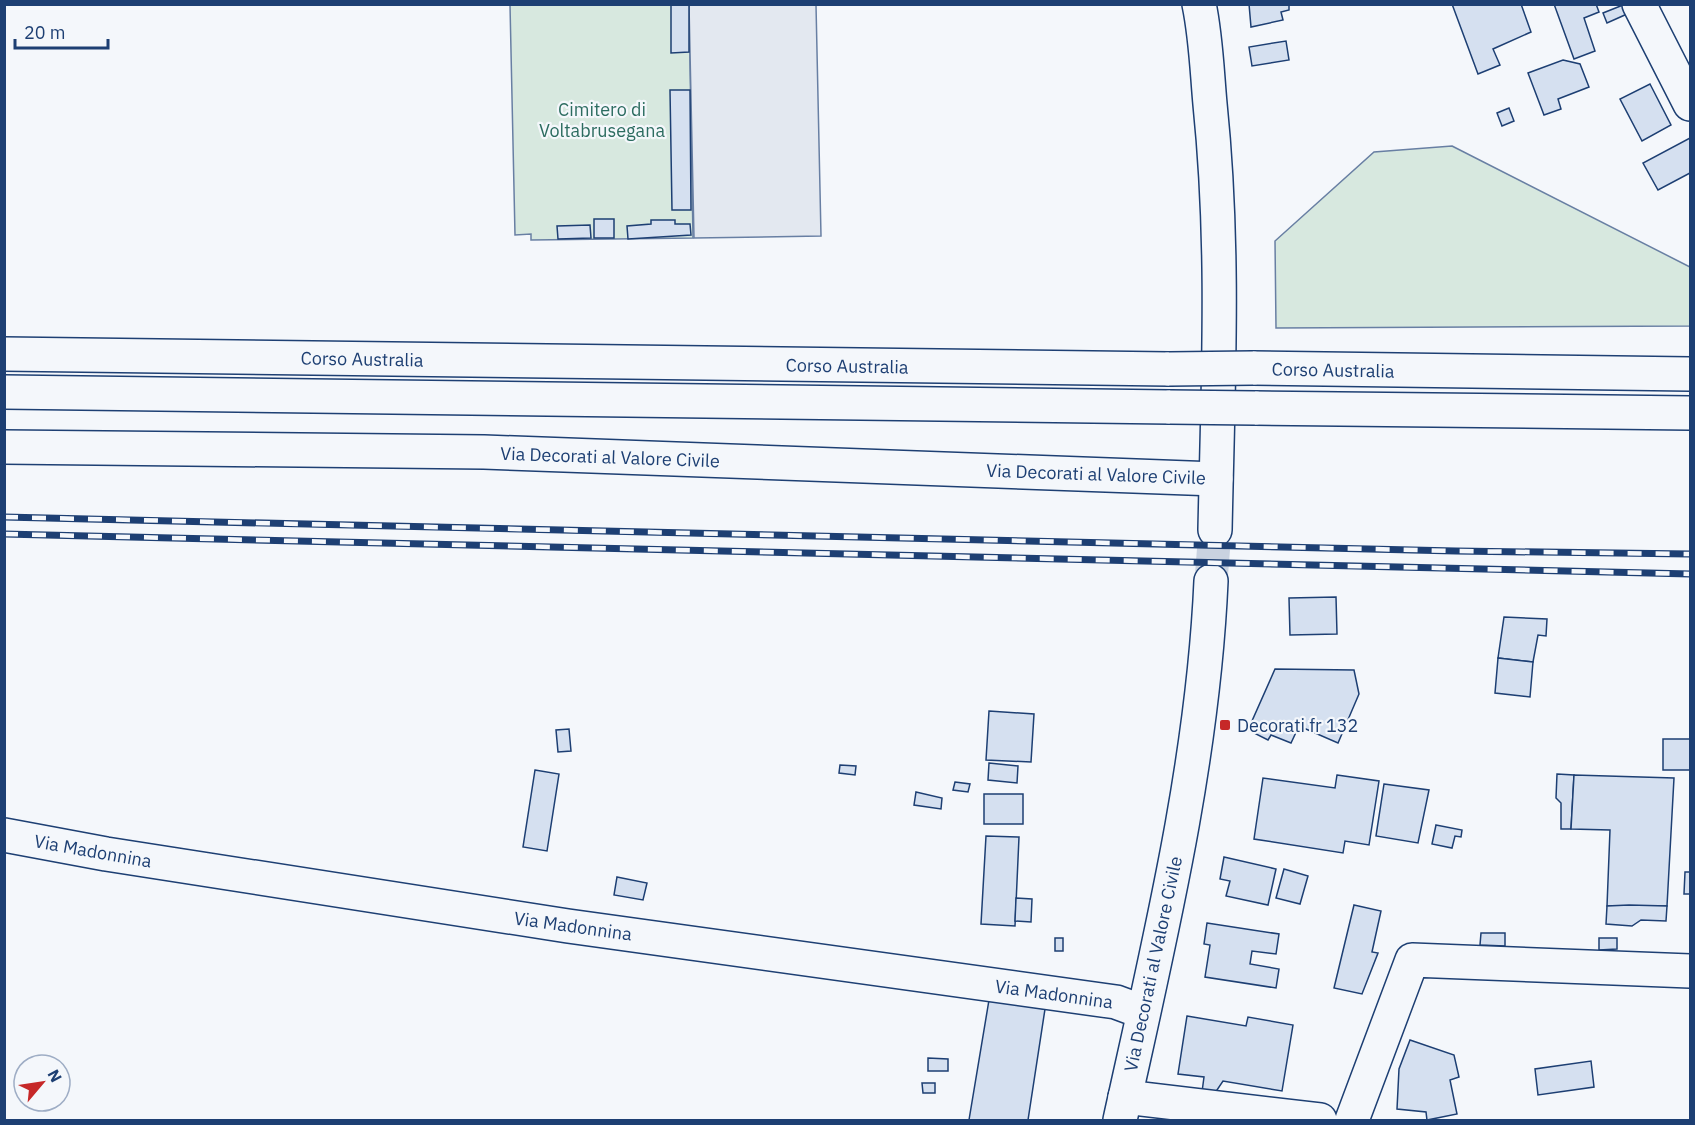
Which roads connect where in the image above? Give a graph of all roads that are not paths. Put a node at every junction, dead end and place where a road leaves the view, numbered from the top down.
1 (1199, 4) edge
2 (1639, 4) edge
3 (1690, 104) edge
4 (4, 354) edge
5 (1690, 374) edge
6 (4, 392) edge
7 (1690, 412) edge
8 (4, 447) edge
9 (1216, 479) junction
10 (1215, 530) tunnel mouth
11 (1211, 581) tunnel mouth
12 (4, 835) edge
13 (1690, 971) edge
14 (1143, 1011) junction
15 (1123, 1109) edge
16 (1320, 1120) edge
17 (1352, 1120) edge

1 - 9 main road, Via Decorati al Valore Civile
2 - 3 main road
4 - 5 main road, Corso Australia, bridge
6 - 7 main road, Corso Australia, bridge
8 - 9 main road, Via Decorati al Valore Civile
9 - 10 main road, Via Decorati al Valore Civile
11 - 14 main road, Via Decorati al Valore Civile
12 - 14 main road, Via Madonnina
13 - 17 main road
14 - 15 main road, Via Decorati al Valore Civile
15 - 16 main road, Via Decorati al Valore Civile

